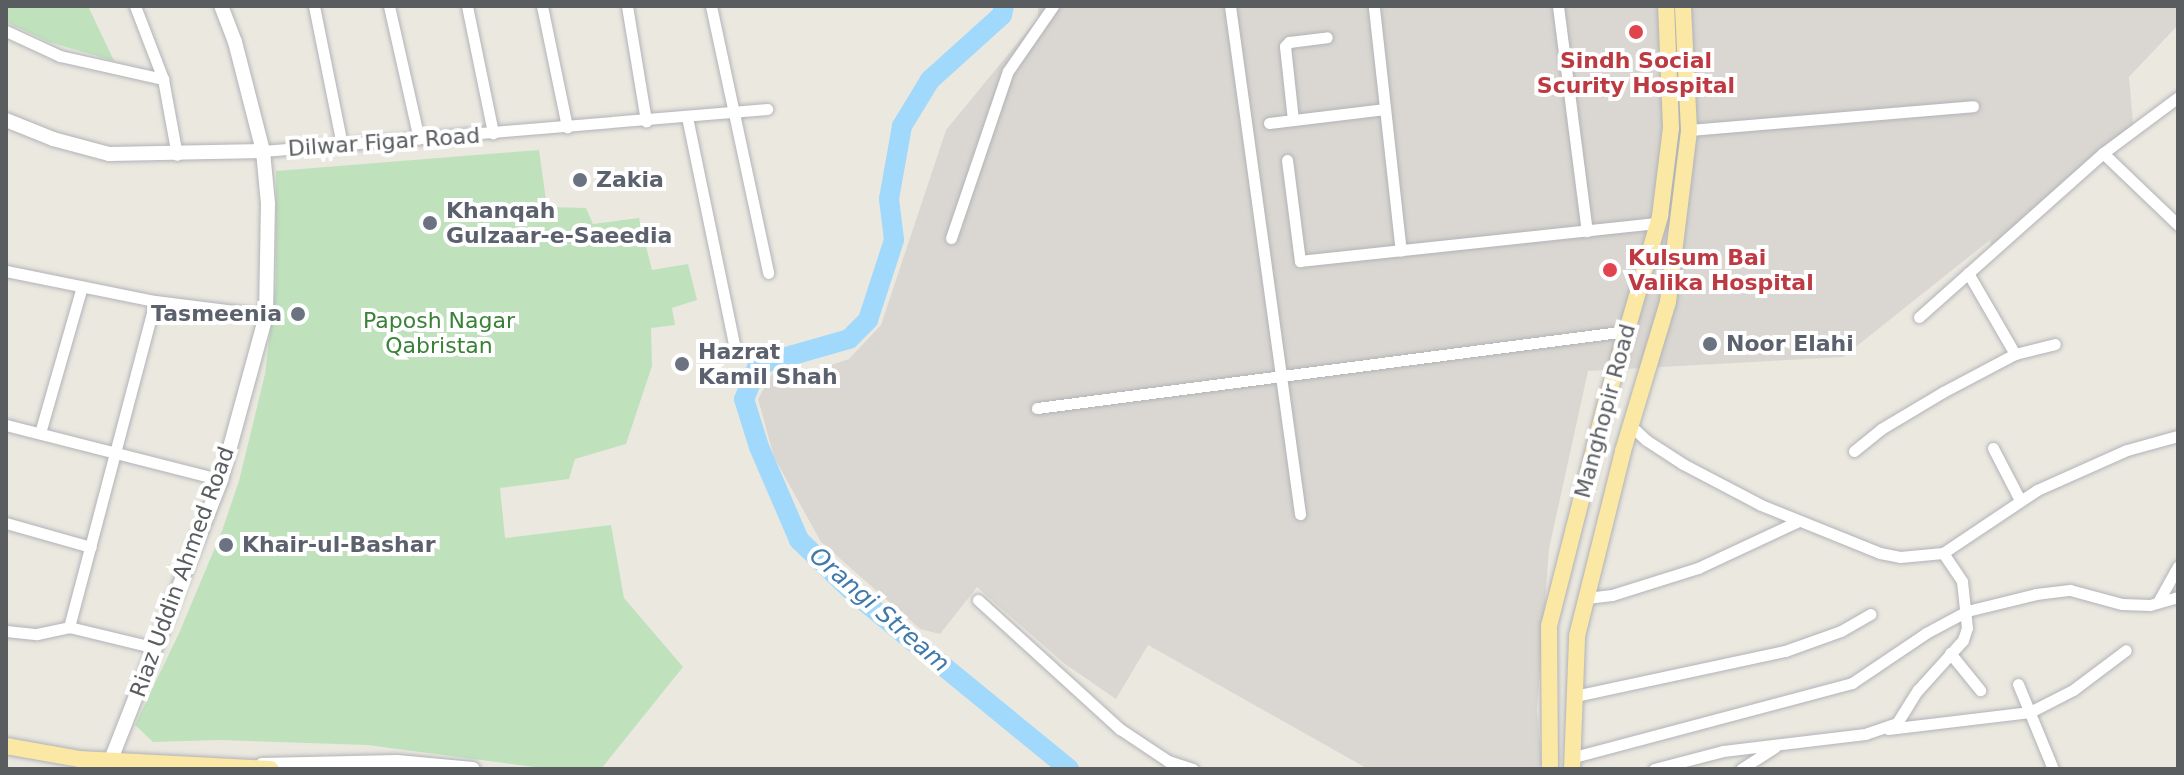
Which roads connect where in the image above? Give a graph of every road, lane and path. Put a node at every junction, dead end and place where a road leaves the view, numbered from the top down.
1 (135, 6) edge
2 (221, 6) edge
3 (314, 6) edge
4 (389, 6) edge
5 (467, 6) edge
6 (542, 6) edge
7 (711, 6) edge
8 (1053, 6) edge
9 (1230, 6) edge
10 (1558, 6) edge
11 (1666, 6) edge
12 (1683, 6) edge
13 (630, 7) edge
14 (1374, 8) dead end
15 (6, 31) edge
16 (1327, 37) dead end
17 (163, 79) junction
18 (2178, 97) edge
19 (1973, 106) dead end
20 (767, 109) dead end
21 (1385, 109) junction
22 (733, 114) junction
23 (687, 117) junction
24 (6, 120) edge
25 (1293, 120) junction
26 (646, 121) junction
27 (1269, 123) dead end
28 (567, 127) junction
29 (1689, 130) junction
30 (493, 133) junction
31 (419, 139) junction
32 (342, 145) junction
33 (263, 151) junction
34 (2103, 153) junction
35 (177, 155) junction
36 (1287, 160) dead end
37 (1658, 223) junction
38 (2178, 225) edge
39 (1587, 231) junction
40 (951, 238) dead end
41 (1401, 251) junction
42 (6, 271) edge
43 (768, 273) dead end
44 (1968, 273) junction
45 (82, 287) junction
46 (155, 301) junction
47 (266, 315) junction
48 (1919, 317) dead end
49 (1627, 331) junction
50 (2055, 344) dead end
51 (735, 348) dead end
52 (2015, 354) junction
53 (1282, 376) junction
54 (1610, 390) junction
55 (1641, 397) junction
56 (1037, 408) dead end
57 (1604, 410) junction
58 (6, 425) edge
59 (1631, 426) junction
60 (40, 433) junction
61 (2178, 436) edge
62 (1993, 448) dead end
63 (1854, 451) dead end
64 (116, 454) junction
65 (221, 480) junction
66 (2020, 500) junction
67 (1300, 514) dead end
68 (1799, 521) junction
69 (6, 523) edge
70 (91, 547) junction
71 (1943, 553) junction
72 (2178, 566) edge
73 (2178, 597) edge
74 (1587, 598) junction
75 (978, 600) dead end
76 (2158, 603) junction
77 (1967, 611) junction
78 (1871, 614) dead end
79 (69, 627) junction
80 (6, 631) edge
81 (156, 648) junction
82 (2126, 650) dead end
83 (1950, 653) junction
84 (2018, 684) dead end
85 (1980, 690) dead end
86 (1575, 696) junction
87 (2030, 712) junction
88 (1888, 729) junction
89 (1779, 744) junction
90 (6, 746) edge
91 (110, 762) junction
92 (1573, 763) edge
93 (233, 766) junction
94 (1547, 767) edge
95 (271, 769) edge
96 (473, 769) edge
97 (1193, 769) edge
98 (1654, 769) edge
99 (1741, 769) edge
100 (2053, 769) edge

1 - 17 street
2 - 33 main road, Riaz Uddin Ahmed Road
3 - 32 street
4 - 31 street
5 - 30 street
6 - 28 street
7 - 22 street
8 - 40 street
9 - 53 street
10 - 39 street
11 - 37 main road, Manghopir Road
12 - 29 main road, Manghopir Road
13 - 26 street
14 - 21 street
15 - 17 street
16 - 25 street
17 - 35 street
18 - 34 street
19 - 29 street
20 - 22 street, Dilwar Figar Road
21 - 25 street
21 - 41 street
22 - 23 street, Dilwar Figar Road
22 - 43 street
23 - 26 street, Dilwar Figar Road
23 - 51 street
24 - 35 main road, Dilwar Figar Road
25 - 27 street
26 - 28 street, Dilwar Figar Road
28 - 30 street, Dilwar Figar Road
29 - 55 main road, Manghopir Road
30 - 31 street, Dilwar Figar Road
31 - 32 street, Dilwar Figar Road
32 - 33 street, Dilwar Figar Road
33 - 35 main road, Dilwar Figar Road
33 - 47 main road, Riaz Uddin Ahmed Road
34 - 38 street
34 - 44 street
36 - 41 street
37 - 39 street
37 - 49 main road, Manghopir Road
39 - 41 street
42 - 45 street
44 - 48 street
44 - 52 street
45 - 46 street
45 - 60 street
46 - 47 street
46 - 64 street
47 - 65 main road, Riaz Uddin Ahmed Road
49 - 53 street
49 - 54 main road, Manghopir Road
50 - 52 street
52 - 63 street
53 - 56 street
53 - 67 street
54 - 55 main road
54 - 57 main road, Manghopir Road
55 - 59 main road, Manghopir Road
57 - 59 main road
57 - 94 main road, Manghopir Road
58 - 60 street
59 - 68 street
59 - 74 main road, Manghopir Road
60 - 64 street
61 - 66 street
62 - 66 street
64 - 65 street
64 - 70 street
65 - 81 main road, Riaz Uddin Ahmed Road
66 - 71 street
68 - 71 street
68 - 74 street
69 - 70 street
70 - 79 street
71 - 77 street
72 - 76 street
73 - 76 street
74 - 86 main road, Manghopir Road
75 - 97 street
76 - 77 street
77 - 83 street
77 - 92 street
78 - 86 street
79 - 80 street
79 - 81 street
81 - 91 main road, Riaz Uddin Ahmed Road
82 - 87 street
83 - 85 street
83 - 88 street
84 - 87 street
86 - 92 main road, Manghopir Road
87 - 88 street
87 - 100 street
88 - 89 street
89 - 98 street
89 - 99 street
90 - 91 main road
91 - 93 main road
93 - 95 main road
93 - 96 main road

